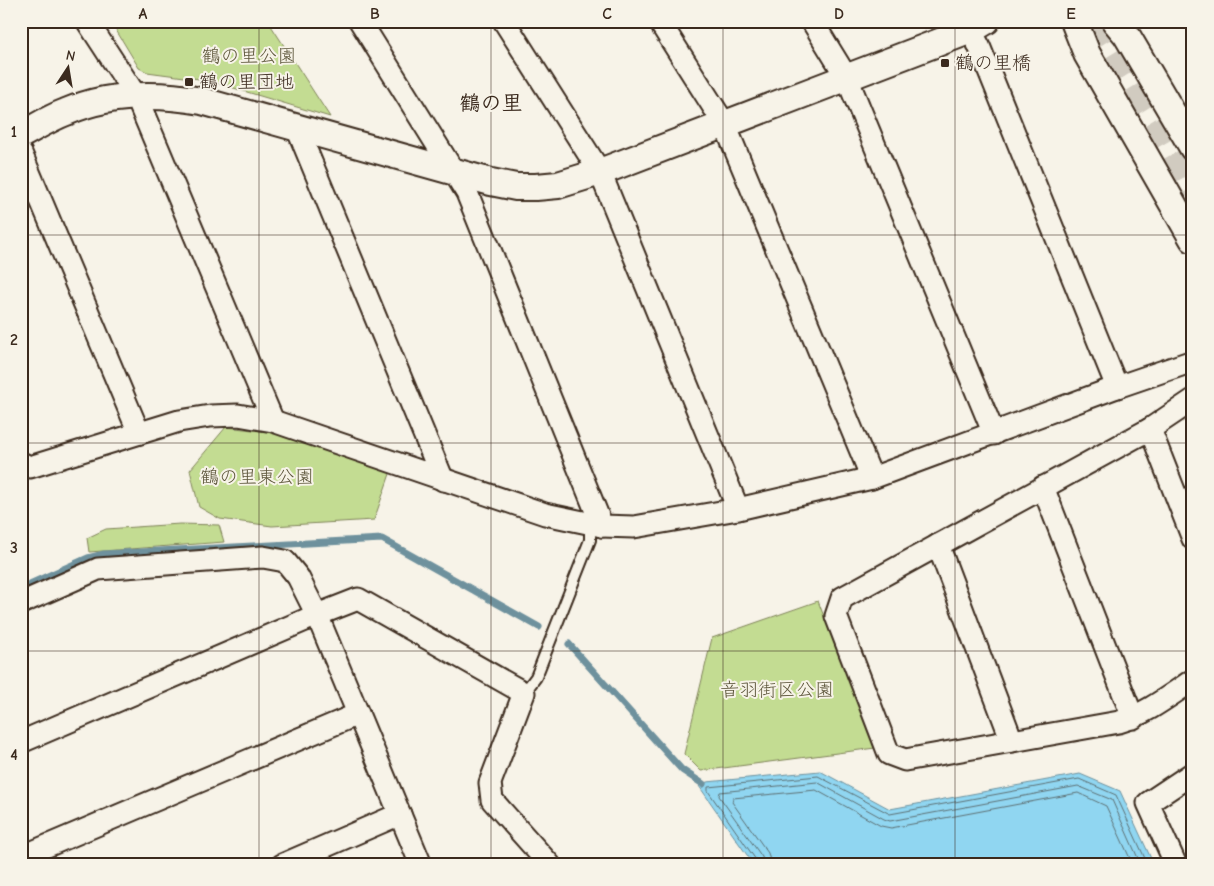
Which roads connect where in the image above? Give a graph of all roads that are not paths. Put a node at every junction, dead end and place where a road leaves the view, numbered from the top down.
1 (87, 21) edge
2 (360, 21) edge
3 (504, 21) edge
4 (659, 21) edge
5 (812, 21) edge
6 (1074, 21) edge
7 (1115, 21) edge
8 (975, 24) edge
9 (847, 78) junction
10 (136, 96) junction
11 (724, 125) junction
12 (297, 128) junction
13 (21, 135) edge
14 (1193, 148) edge
15 (21, 153) edge
16 (600, 172) junction
17 (455, 173) junction
18 (1193, 239) edge
19 (1193, 361) edge
20 (1117, 387) junction
21 (1193, 400) edge
22 (273, 421) junction
23 (1150, 429) junction
24 (139, 433) junction
25 (994, 434) junction
26 (21, 463) edge
27 (872, 478) junction
28 (443, 480) junction
29 (1043, 487) junction
30 (738, 509) junction
31 (596, 525) junction
32 (1193, 539) edge
33 (938, 545) junction
34 (21, 603) edge
35 (317, 615) junction
36 (1193, 680) edge
37 (524, 693) junction
38 (358, 714) junction
39 (1133, 718) junction
40 (1012, 741) junction
41 (21, 742) edge
42 (1193, 772) edge
43 (400, 814) junction
44 (21, 857) edge
45 (282, 865) edge
46 (421, 865) edge
47 (550, 865) edge
48 (1176, 865) edge

1 - 10 street
2 - 17 street
3 - 16 street
4 - 11 street
5 - 9 street
6 - 18 street
7 - 14 street
8 - 9 street
8 - 20 street
9 - 11 street
9 - 25 street
10 - 12 street
10 - 13 street
10 - 22 street
11 - 16 street
11 - 27 street
12 - 17 street
12 - 28 street
15 - 24 street
16 - 17 street
16 - 30 street
17 - 31 street
19 - 20 street
20 - 25 street
21 - 23 street
22 - 24 street
22 - 28 street
23 - 29 street
23 - 32 street
24 - 26 street
25 - 27 street
27 - 30 street
28 - 31 street
29 - 33 street
29 - 39 street
30 - 31 street
31 - 37 lane
33 - 40 street
33 - 40 street
34 - 35 street
35 - 37 street
35 - 38 street
35 - 41 street
36 - 39 street
37 - 47 street
38 - 43 street
38 - 44 street
39 - 40 street
42 - 48 street
43 - 45 street
43 - 46 street

